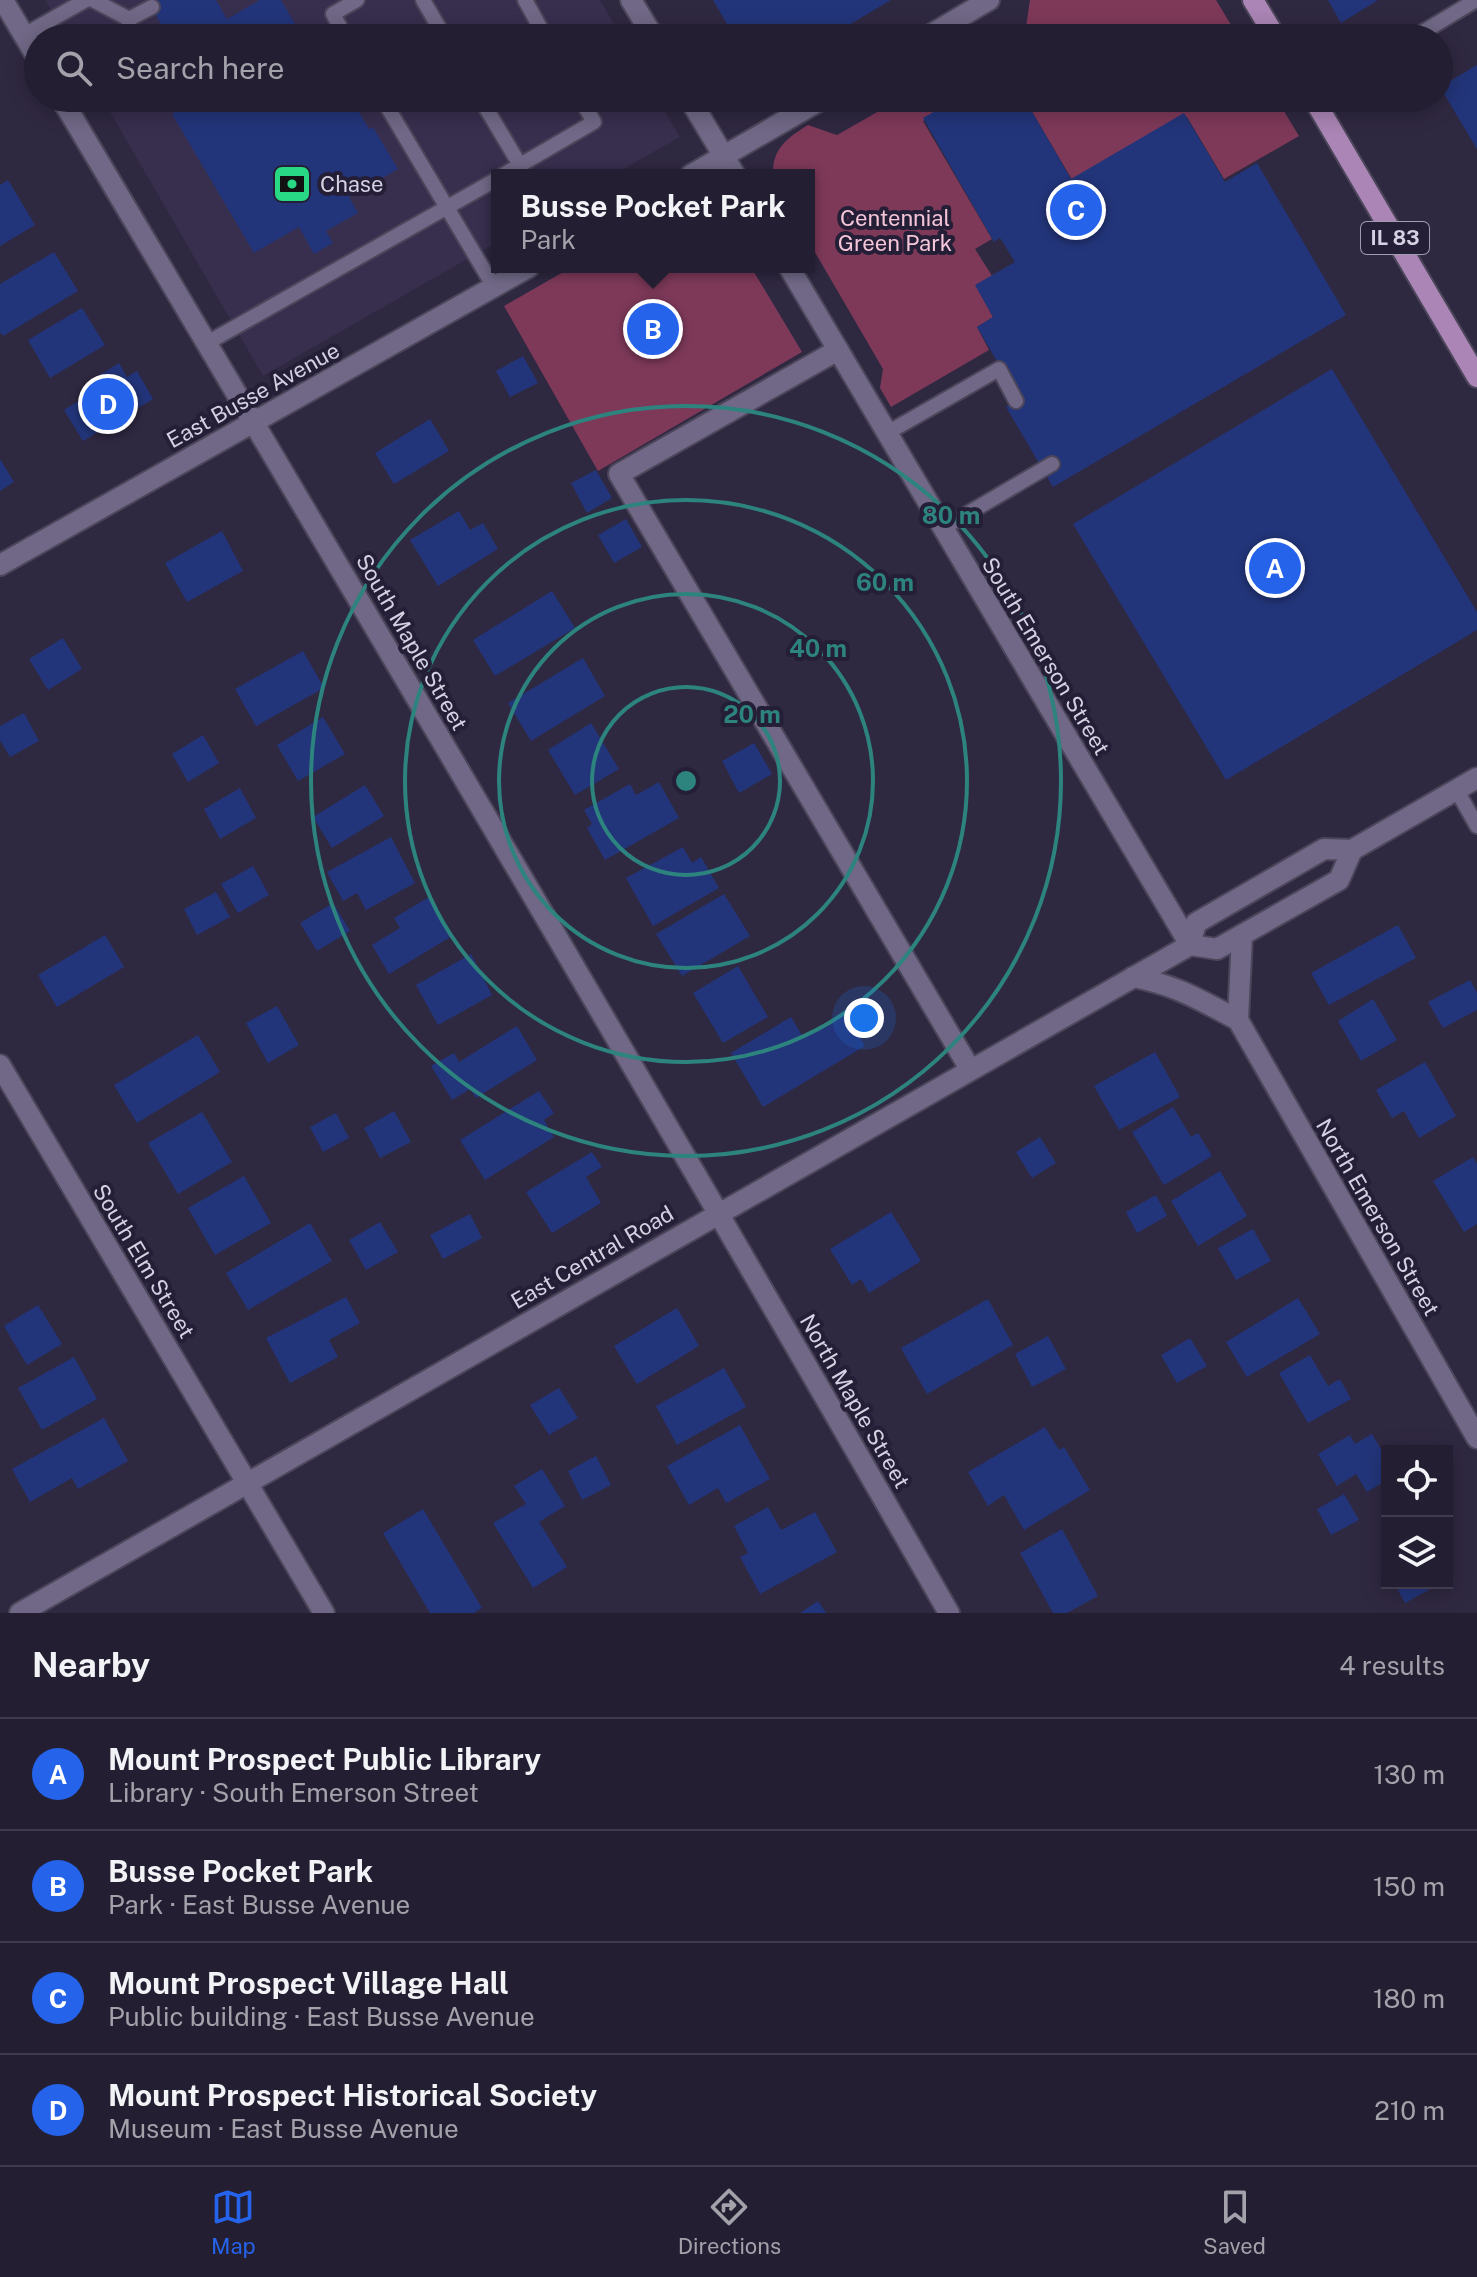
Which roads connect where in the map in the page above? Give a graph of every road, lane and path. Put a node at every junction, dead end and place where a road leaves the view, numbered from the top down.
1 (3, 0) edge
2 (86, 0) edge
3 (93, 0) edge
4 (357, 0) edge
5 (423, 0) edge
6 (525, 0) edge
7 (631, 0) edge
8 (988, 0) edge
9 (1253, 0) edge
10 (1476, 0) edge
11 (152, 7) dead end
12 (129, 19) junction
13 (43, 24) edge
14 (128, 24) edge
15 (338, 24) edge
16 (437, 24) edge
17 (538, 24) edge
18 (646, 24) edge
19 (948, 24) edge
20 (1268, 24) edge
21 (1436, 24) edge
22 (24, 35) edge
23 (69, 112) edge
24 (390, 112) edge
25 (488, 112) edge
26 (588, 112) edge
27 (697, 112) edge
28 (800, 112) edge
29 (1321, 112) edge
30 (724, 157) junction
31 (520, 165) junction
32 (513, 169) edge
33 (702, 169) edge
34 (731, 169) edge
35 (491, 182) edge
36 (446, 208) junction
37 (518, 273) edge
38 (793, 273) edge
39 (494, 287) junction
40 (207, 343) junction
41 (838, 350) junction
42 (1477, 377) edge
43 (1016, 401) dead end
44 (254, 421) junction
45 (887, 433) junction
46 (1052, 464) dead end
47 (943, 528) junction
48 (0, 565) edge
49 (1477, 778) edge
50 (1456, 789) junction
51 (1477, 826) edge
52 (1352, 850) junction
53 (1242, 935) junction
54 (1190, 945) junction
55 (1133, 977) junction
56 (1238, 1020) junction
57 (0, 1065) edge
58 (970, 1069) junction
59 (719, 1212) junction
60 (1477, 1438) edge
61 (247, 1482) junction
62 (20, 1613) edge
63 (324, 1613) edge
64 (949, 1613) edge

1 - 22 street
2 - 13 lane
3 - 12 lane
4 - 15 lane
5 - 16 lane
6 - 17 lane
7 - 18 street
8 - 19 street
9 - 20 main road
10 - 21 lane
11 - 12 lane
12 - 14 lane
23 - 40 street, South Maple Street
24 - 36 lane
25 - 31 lane
26 - 31 lane
27 - 30 street
28 - 30 street
29 - 42 main road, IL 83
30 - 33 street
30 - 34 street
31 - 32 lane
35 - 36 lane
36 - 39 lane
36 - 40 lane
37 - 39 street, East Busse Avenue
38 - 41 street, South Emerson Street
39 - 44 street, East Busse Avenue
40 - 44 street, South Maple Street
41 - 45 street, South Emerson Street
41 - 58 street
43 - 45 lane
44 - 48 street, East Busse Avenue
44 - 59 street, South Maple Street
45 - 47 street, South Emerson Street
46 - 47 lane
47 - 54 street, South Emerson Street
49 - 50 street, East Central Road
50 - 51 lane
50 - 52 street, East Central Road
52 - 53 street, East Central Road
52 - 54 street, East Central Road
53 - 54 street, East Central Road
53 - 56 street
54 - 55 street, East Central Road
55 - 56 street
55 - 58 street, East Central Road
56 - 60 street, North Emerson Street
57 - 61 street, South Elm Street
58 - 59 street, East Central Road
59 - 61 street, East Central Road
59 - 64 street, North Maple Street
61 - 62 street, East Central Road
61 - 63 street, South Elm Street

